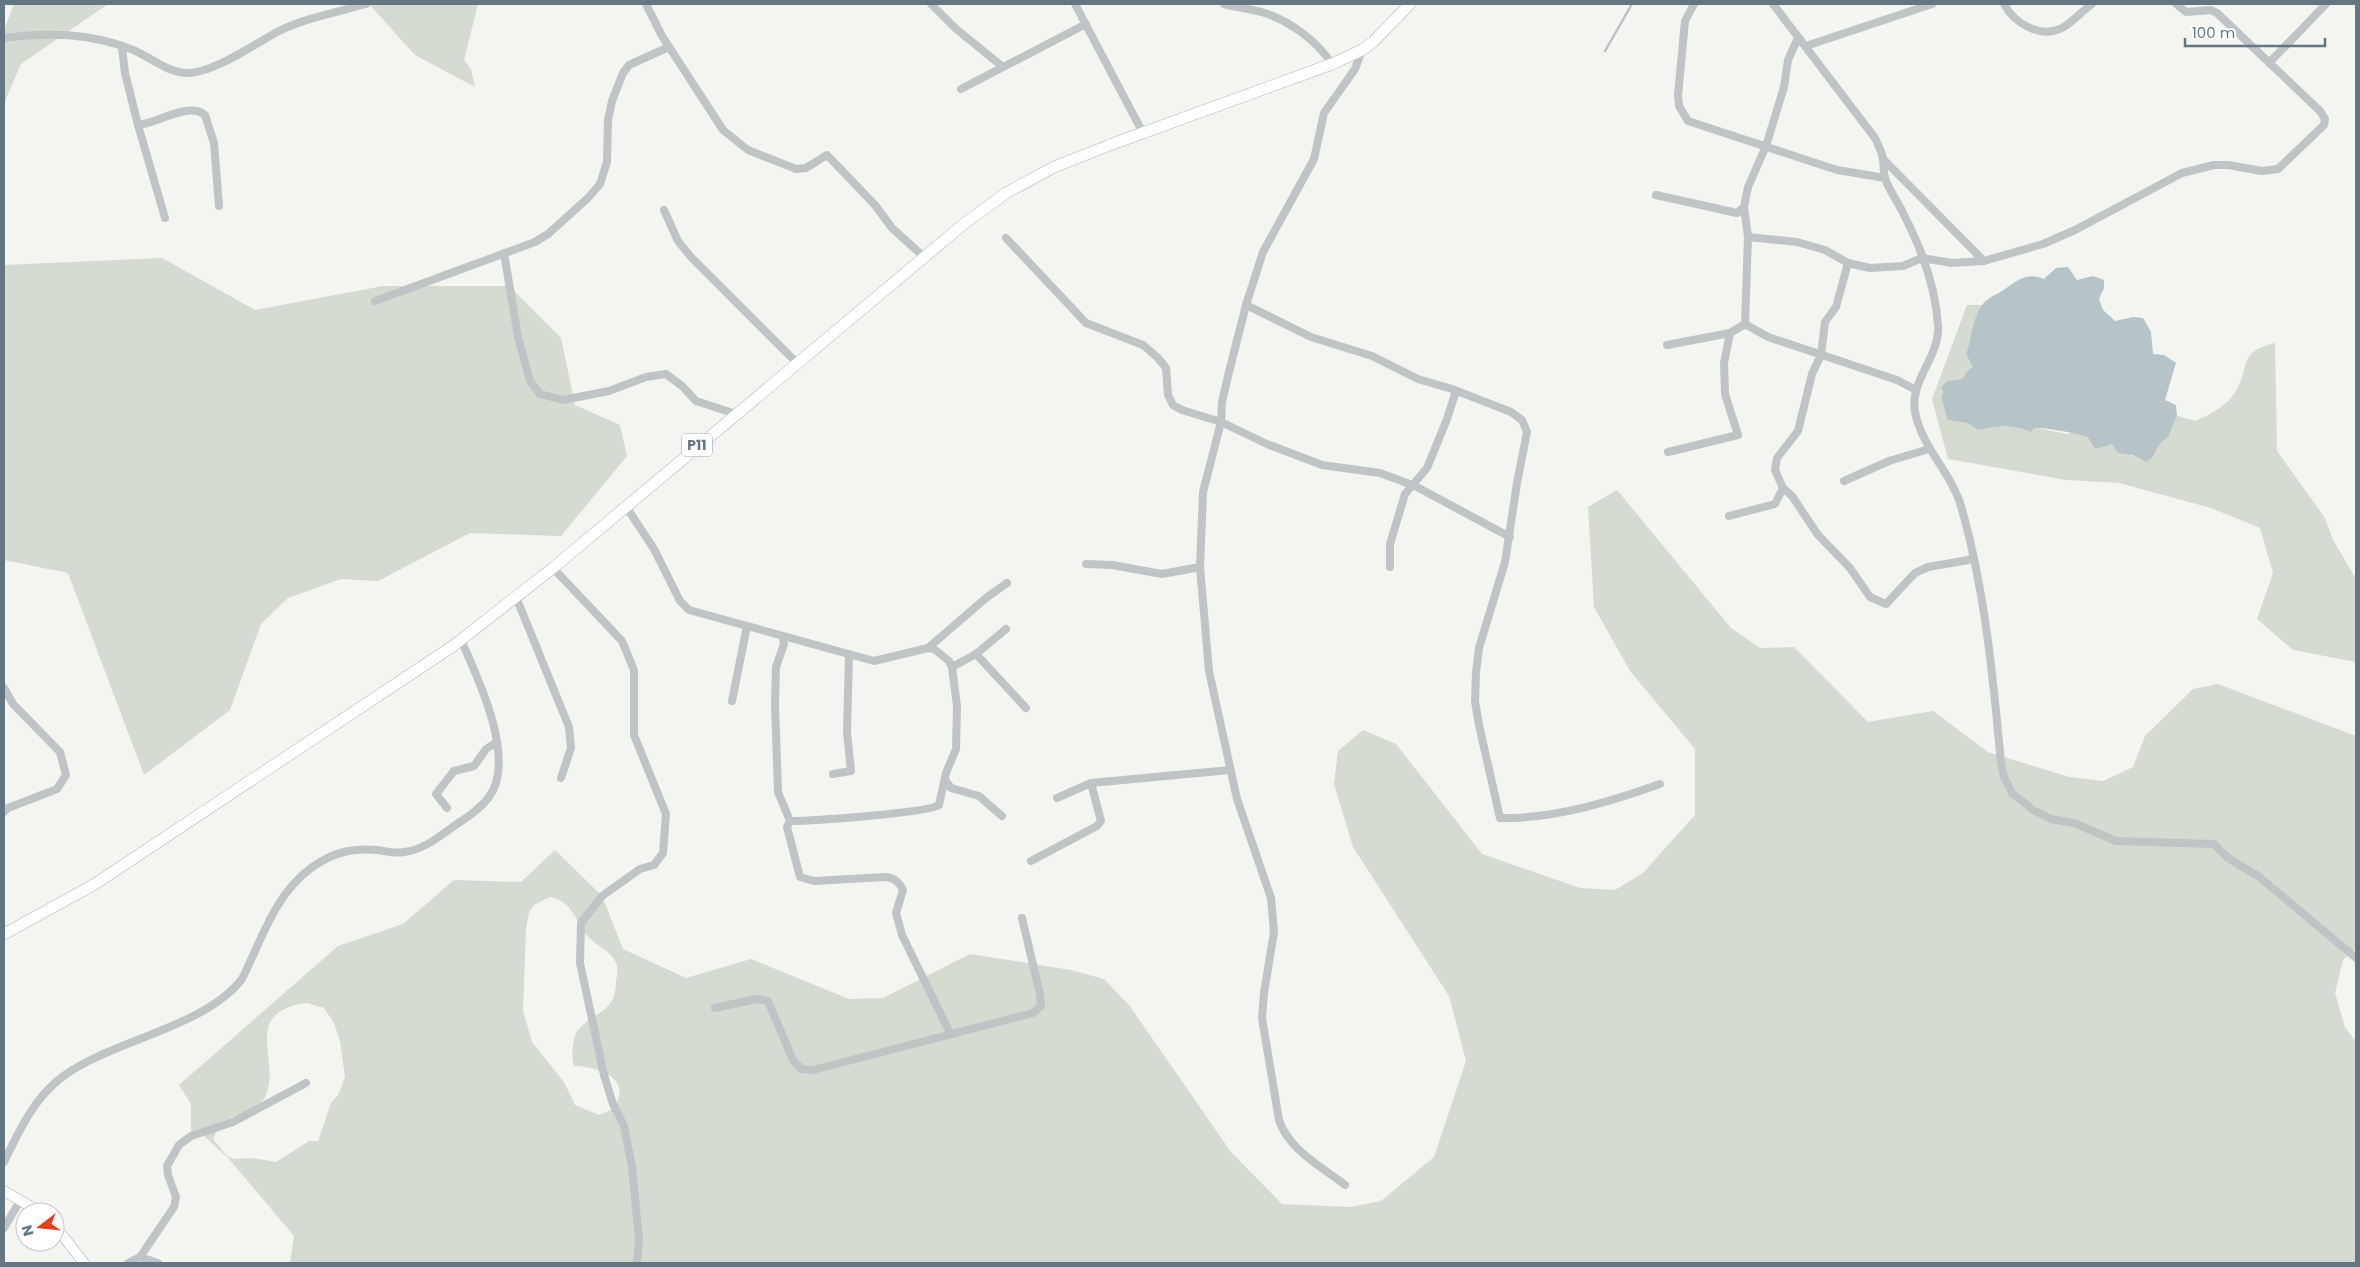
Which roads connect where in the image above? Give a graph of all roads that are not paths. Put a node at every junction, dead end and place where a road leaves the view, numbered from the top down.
1 (366, 4) edge
2 (646, 4) edge
3 (931, 4) edge
4 (1075, 4) edge
5 (1224, 4) edge
6 (1410, 4) edge
7 (1694, 4) edge
8 (1772, 4) edge
9 (1928, 4) edge
10 (2004, 4) edge
11 (2092, 4) edge
12 (2176, 4) edge
13 (2326, 4) edge
14 (2212, 7) edge
15 (1086, 24) junction
16 (4, 38) edge
17 (1798, 38) junction
18 (1806, 46) junction
19 (122, 47) junction
20 (669, 47) junction
21 (1362, 50) junction
22 (2269, 63) junction
23 (1332, 64) junction
24 (1004, 67) junction
25 (961, 89) dead end
26 (138, 125) junction
27 (1143, 133) junction
28 (1766, 146) junction
29 (1883, 159) junction
30 (1885, 178) junction
31 (1656, 195) dead end
32 (218, 206) dead end
33 (1744, 207) junction
34 (664, 210) dead end
35 (165, 218) dead end
36 (1748, 237) junction
37 (1006, 238) dead end
38 (504, 253) junction
39 (924, 257) junction
40 (1922, 258) junction
41 (1984, 261) junction
42 (1848, 263) junction
43 (375, 301) dead end
44 (1246, 305) junction
45 (1745, 324) junction
46 (1730, 333) junction
47 (1667, 346) dead end
48 (1821, 355) junction
49 (797, 363) junction
50 (1916, 390) junction
51 (1456, 391) junction
52 (736, 414) junction
53 (1220, 422) junction
54 (1929, 449) junction
55 (1668, 452) dead end
56 (1844, 480) dead end
57 (1412, 484) junction
58 (1783, 488) junction
59 (625, 505) junction
60 (1730, 516) dead end
61 (1510, 537) junction
62 (1974, 559) junction
63 (1086, 564) dead end
64 (1200, 567) junction
65 (1390, 567) dead end
66 (553, 568) junction
67 (1007, 583) dead end
68 (516, 597) junction
69 (747, 626) junction
70 (1006, 629) dead end
71 (783, 637) junction
72 (461, 640) junction
73 (928, 648) junction
74 (849, 654) junction
75 (976, 654) junction
76 (952, 667) junction
77 (4, 688) edge
78 (732, 701) dead end
79 (1026, 708) dead end
80 (497, 742) junction
81 (1230, 770) junction
82 (833, 774) dead end
83 (561, 778) dead end
84 (945, 780) junction
85 (1091, 783) junction
86 (1660, 784) dead end
87 (1057, 798) dead end
88 (447, 808) dead end
89 (4, 812) edge
90 (1002, 816) dead end
91 (790, 821) junction
92 (1031, 861) dead end
93 (1022, 918) dead end
94 (4, 934) edge
95 (2356, 958) edge
96 (715, 1008) dead end
97 (950, 1033) junction
98 (306, 1083) dead end
99 (4, 1162) edge
100 (1345, 1184) dead end
101 (4, 1191) edge
102 (21, 1199) junction
103 (25, 1202) edge
104 (4, 1228) edge
105 (65, 1239) edge
106 (140, 1257) junction
107 (84, 1263) edge
108 (128, 1263) edge
109 (158, 1263) edge
110 (637, 1263) edge

1 - 19 street
2 - 20 street
3 - 24 street
4 - 15 street
5 - 23 street
6 - 21 main road, P11
7 - 28 street
8 - 17 street
9 - 18 street
10 - 11 street
12 - 14 street
13 - 22 street
14 - 22 street
15 - 24 street
15 - 27 street
16 - 19 street
17 - 18 street
17 - 28 street
18 - 29 street
19 - 26 street
20 - 38 street
20 - 39 street
21 - 23 main road, P11
21 - 44 street
22 - 41 street
23 - 27 main road, P11
24 - 25 street
26 - 32 street
26 - 35 street
27 - 39 main road, P11
28 - 30 street
28 - 33 street
29 - 30 street
29 - 41 street
30 - 40 street
31 - 33 street
33 - 36 street
34 - 49 street
36 - 42 street
36 - 45 street
37 - 53 street
38 - 43 street
38 - 52 street
39 - 49 main road, P11
40 - 41 street
40 - 42 street
40 - 50 street
42 - 48 street
44 - 51 street
44 - 53 street
45 - 46 street
45 - 48 street
46 - 47 street
46 - 55 street
48 - 50 street
48 - 58 street
49 - 52 main road, P11
50 - 54 street
51 - 57 street
51 - 61 street
52 - 59 main road, P11
53 - 57 street
53 - 64 street
54 - 56 street
54 - 62 street
57 - 61 street
57 - 65 street
58 - 60 street
58 - 62 street
59 - 66 main road, P11
59 - 69 street
61 - 86 street
62 - 95 street
63 - 64 street
64 - 81 street
66 - 68 main road, P11
66 - 110 street
67 - 73 street
68 - 72 main road, P11
68 - 83 street
69 - 71 street
69 - 78 street
70 - 75 street
71 - 74 street
71 - 91 street
72 - 80 street
72 - 94 main road, P11
73 - 74 street
73 - 76 street
74 - 82 street
75 - 76 street
75 - 79 street
76 - 84 street
77 - 89 street
80 - 88 street
80 - 99 street
81 - 85 street
81 - 100 street
84 - 90 street
84 - 91 street
85 - 87 street
85 - 92 street
91 - 97 street
93 - 97 street
96 - 97 street
98 - 106 street
101 - 102 street
102 - 103 street
102 - 104 street
105 - 107 street
106 - 108 street
106 - 109 street

